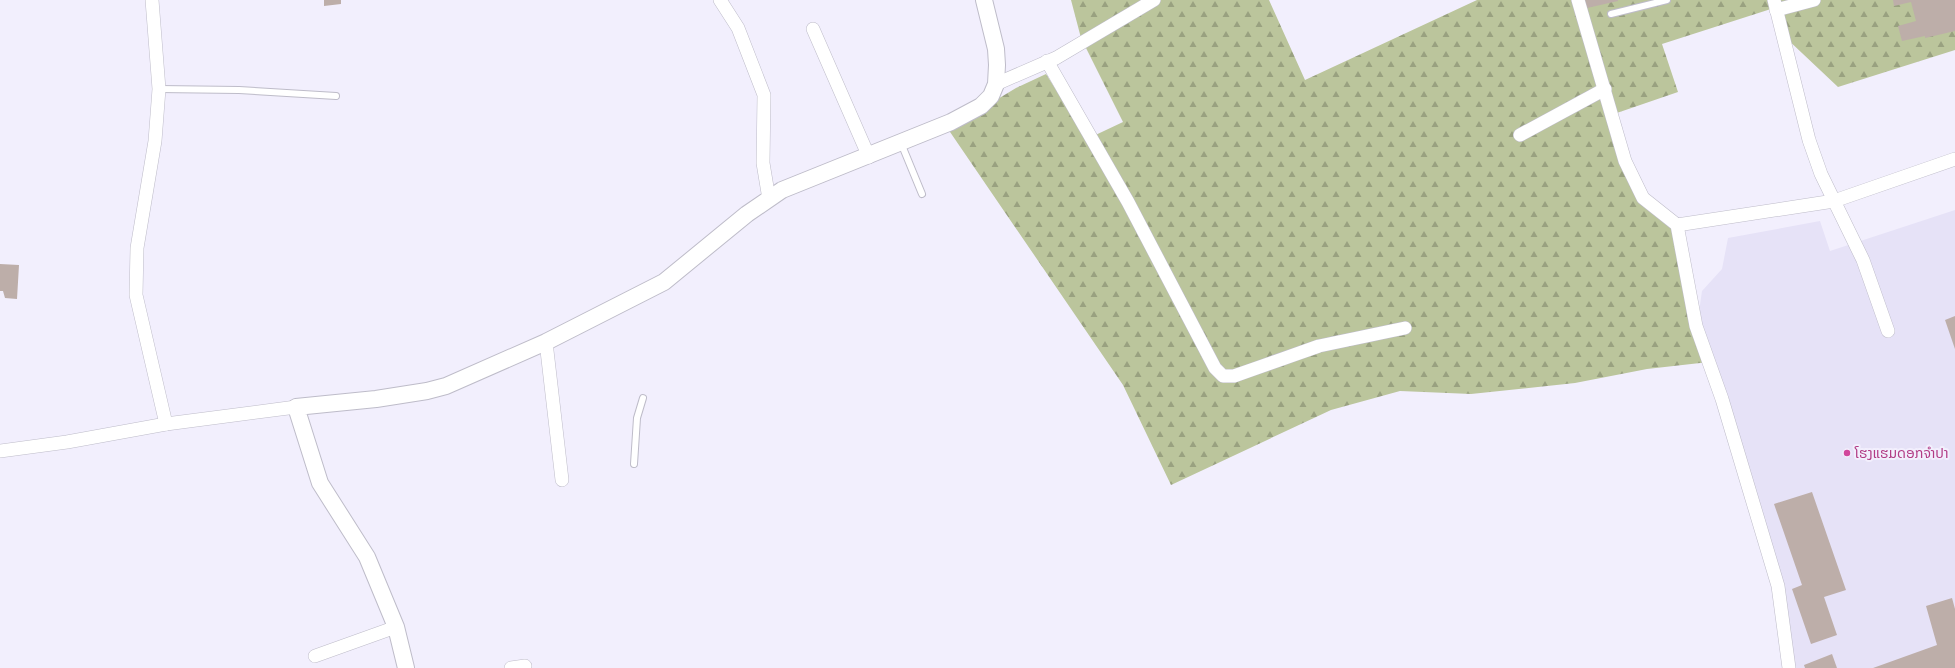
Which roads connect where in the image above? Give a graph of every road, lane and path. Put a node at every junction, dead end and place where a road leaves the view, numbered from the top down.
1 (152, 0) edge
2 (720, 0) edge
3 (984, 0) edge
4 (1154, 0) edge
5 (1578, 0) edge
6 (1667, 0) edge
7 (1814, 0) edge
8 (1775, 5) edge
9 (1611, 14) dead end
10 (813, 29) dead end
11 (1047, 61) junction
12 (996, 84) junction
13 (159, 89) junction
14 (1605, 89) junction
15 (336, 96) dead end
16 (1520, 135) dead end
17 (900, 143) junction
18 (868, 156) junction
19 (1955, 159) edge
20 (922, 194) dead end
21 (769, 199) junction
22 (1834, 201) junction
23 (1677, 225) junction
24 (1405, 328) dead end
25 (1888, 332) dead end
26 (546, 342) junction
27 (643, 398) dead end
28 (296, 407) junction
29 (166, 424) junction
30 (0, 451) edge
31 (634, 464) dead end
32 (562, 480) dead end
33 (396, 627) junction
34 (315, 656) dead end
35 (525, 666) dead end
36 (406, 668) edge
37 (511, 668) edge
38 (1789, 668) edge

1 - 13 street
2 - 21 street
3 - 12 street
4 - 11 street
5 - 14 street
6 - 9 lane
7 - 8 street
8 - 22 street
10 - 18 street
11 - 12 street
11 - 24 street
12 - 17 street
13 - 15 lane
13 - 29 street
14 - 16 street
14 - 23 street
17 - 18 street
17 - 20 lane
18 - 21 street
19 - 22 street
21 - 26 street
22 - 23 street
22 - 25 street
23 - 38 street
26 - 28 street
26 - 32 street
27 - 31 lane
28 - 29 street
28 - 33 street
29 - 30 street
33 - 34 street
33 - 36 street
35 - 37 street

